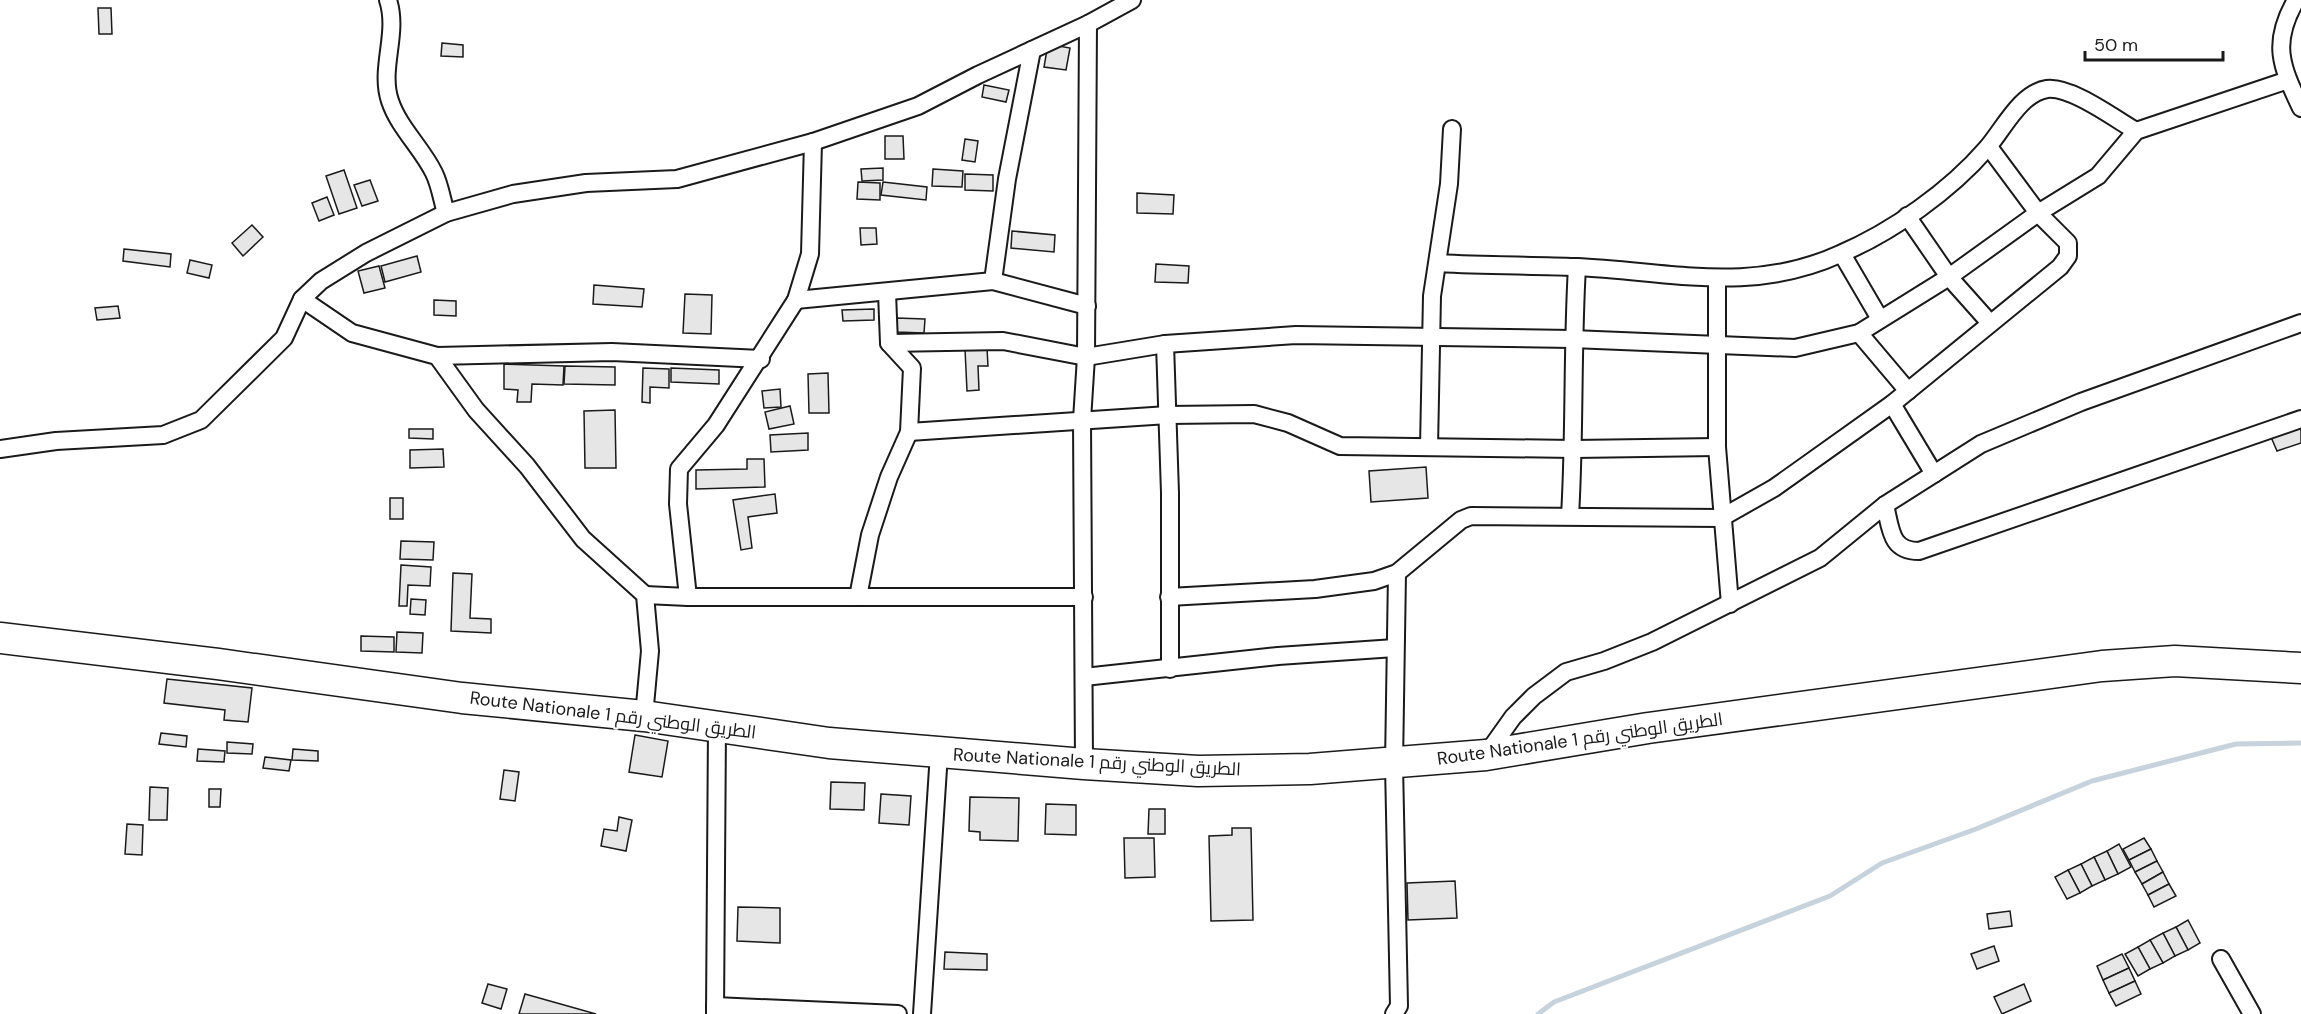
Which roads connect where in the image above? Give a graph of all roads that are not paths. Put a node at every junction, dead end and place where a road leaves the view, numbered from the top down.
1 (388, 0) edge
2 (1132, 0) edge
3 (2296, 0) edge
4 (1088, 24) junction
5 (1032, 50) junction
6 (2288, 80) junction
7 (2301, 108) edge
8 (1452, 129) dead end
9 (2136, 131) junction
10 (813, 142) junction
11 (1989, 147) junction
12 (446, 213) junction
13 (2038, 213) junction
14 (1907, 216) junction
15 (1842, 254) junction
16 (1439, 263) junction
17 (1577, 267) junction
18 (1949, 277) junction
19 (1717, 279) junction
20 (993, 281) junction
21 (887, 293) junction
22 (302, 299) junction
23 (796, 300) junction
24 (1087, 306) junction
25 (1881, 320) junction
26 (1990, 323) junction
27 (2301, 323) edge
28 (1859, 333) junction
29 (1430, 337) junction
30 (1572, 339) junction
31 (889, 343) junction
32 (1166, 344) junction
33 (1715, 345) junction
34 (437, 356) junction
35 (1086, 357) junction
36 (761, 359) junction
37 (1908, 391) junction
38 (1892, 404) junction
39 (1168, 415) junction
40 (2301, 419) edge
41 (1082, 420) junction
42 (909, 432) junction
43 (1429, 447) junction
44 (1717, 447) junction
45 (0, 448) edge
46 (1574, 449) junction
47 (1934, 474) junction
48 (1885, 506) junction
49 (1570, 516) junction
50 (1721, 518) junction
51 (1396, 573) junction
52 (645, 595) junction
53 (688, 597) junction
54 (858, 597) junction
55 (1084, 597) junction
56 (1169, 597) junction
57 (1730, 604) junction
58 (0, 638) edge
59 (1395, 648) junction
60 (2301, 668) edge
61 (1170, 669) junction
62 (1084, 676) junction
63 (644, 716) junction
64 (717, 726) junction
65 (939, 753) junction
66 (1486, 755) junction
67 (1084, 764) junction
68 (1394, 765) junction
69 (2220, 959) dead end
70 (715, 1010) edge
71 (898, 1014) edge
72 (922, 1014) edge
73 (1394, 1014) edge
74 (2252, 1014) edge

1 - 12 street
2 - 4 street
3 - 6 street
4 - 5 street
4 - 24 street
5 - 10 street
5 - 20 street
6 - 7 street
6 - 9 street
8 - 16 street
9 - 11 street
9 - 13 street
10 - 12 street
10 - 23 street
11 - 13 street
11 - 14 street
12 - 22 street
13 - 18 street
13 - 26 street
14 - 15 street
14 - 18 street
15 - 19 street
15 - 25 street
16 - 17 street
16 - 29 street
17 - 19 street
17 - 30 street
18 - 25 street
18 - 26 street
19 - 33 street
20 - 21 street
20 - 24 street
21 - 23 street
21 - 31 street
22 - 34 street
22 - 45 street
23 - 36 street
24 - 35 street
25 - 28 street
26 - 37 street
27 - 47 street
28 - 33 street
28 - 37 street
29 - 30 street
29 - 32 street
29 - 43 street
30 - 33 street
30 - 46 street
31 - 35 street
31 - 42 street
32 - 35 street
32 - 39 street
33 - 44 street
34 - 36 street
34 - 52 street
35 - 41 street
36 - 53 street
37 - 38 street
38 - 47 street
38 - 50 street
39 - 41 street
39 - 43 street
39 - 56 street
40 - 48 street
41 - 42 street
41 - 55 street
42 - 54 street
43 - 46 street
44 - 46 street
44 - 50 street
46 - 49 street
47 - 48 street
48 - 57 street
49 - 50 street
49 - 51 street
50 - 57 street
51 - 56 street
51 - 59 street
52 - 53 street
52 - 63 street
53 - 54 street
54 - 55 street
55 - 62 street
56 - 61 street
57 - 66 street
58 - 63 highway, Route Nationale الطريق الوطني رقم 1
59 - 61 street
59 - 68 street
60 - 66 highway, Route Nationale الطريق الوطني رقم 1
61 - 62 street
62 - 67 street
63 - 64 highway, Route Nationale الطريق الوطني رقم 1
64 - 65 highway, Route Nationale الطريق الوطني رقم 1
64 - 70 street
65 - 67 highway, Route Nationale الطريق الوطني رقم 1
65 - 72 street
66 - 68 highway, Route Nationale الطريق الوطني رقم 1
67 - 68 highway, Route Nationale الطريق الوطني رقم 1
68 - 73 street
69 - 74 street
70 - 71 street

